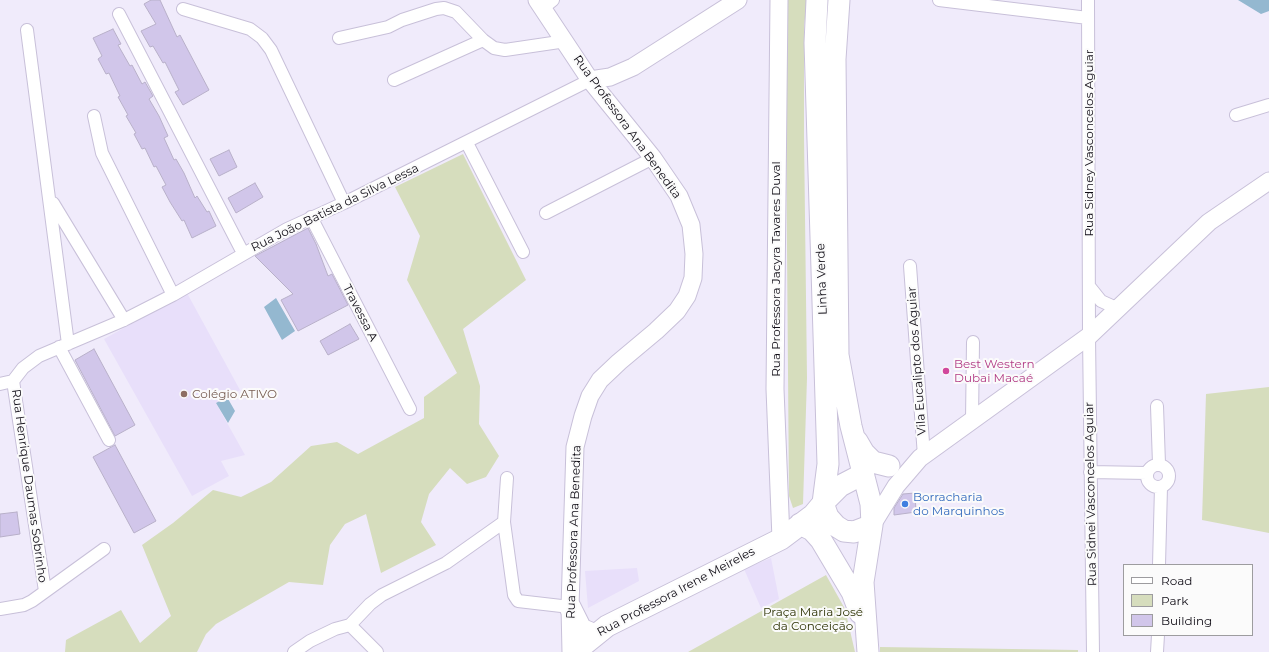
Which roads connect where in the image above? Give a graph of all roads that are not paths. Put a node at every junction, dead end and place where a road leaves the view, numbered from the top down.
1 (738, 0) edge
2 (779, 0) edge
3 (817, 0) edge
4 (839, 0) edge
5 (939, 0) edge
6 (1088, 0) edge
7 (544, 3) edge
8 (182, 9) dead end
9 (119, 14) dead end
10 (1088, 18) junction
11 (27, 30) dead end
12 (339, 38) dead end
13 (482, 40) junction
14 (566, 41) junction
15 (394, 80) dead end
16 (590, 80) junction
17 (1269, 105) edge
18 (94, 116) dead end
19 (1236, 116) dead end
20 (467, 143) junction
21 (653, 158) junction
22 (1269, 182) edge
23 (50, 199) junction
24 (344, 203) junction
25 (546, 213) dead end
26 (311, 217) junction
27 (523, 252) dead end
28 (243, 253) junction
29 (910, 266) dead end
30 (1089, 286) junction
31 (173, 295) junction
32 (1121, 307) junction
33 (124, 320) junction
34 (1089, 336) junction
35 (973, 342) dead end
36 (64, 345) junction
37 (13, 381) junction
38 (0, 384) edge
39 (1157, 406) dead end
40 (410, 409) dead end
41 (972, 420) junction
42 (851, 426) junction
43 (109, 440) dead end
44 (922, 457) junction
45 (1159, 464) junction
46 (889, 466) junction
47 (1090, 472) junction
48 (1147, 473) junction
49 (863, 474) junction
50 (507, 478) dead end
51 (1161, 487) junction
52 (823, 503) junction
53 (504, 522) junction
54 (800, 524) junction
55 (872, 525) junction
56 (781, 539) junction
57 (104, 549) dead end
58 (1159, 564) edge
59 (45, 591) junction
60 (570, 607) junction
61 (0, 609) edge
62 (350, 625) junction
63 (866, 629) junction
64 (595, 635) junction
65 (1158, 636) edge
66 (294, 652) edge
67 (377, 652) edge
68 (571, 652) edge
69 (575, 652) edge
70 (868, 652) edge
71 (1093, 652) edge
72 (1157, 652) edge

1 - 16 street
2 - 56 street, Rua Professora Jacyra Tavares Duval
3 - 52 highway, Linha Verde
4 - 42 highway, Linha Verde
5 - 10 street
6 - 10 street, Rua Sidney Vasconcelos Aguiar
7 - 14 street, Rua Professora Ana Benedita
8 - 24 street
9 - 28 street
10 - 30 street, Rua Sidney Vasconcelos Aguiar
11 - 23 street
12 - 13 street
13 - 14 street
13 - 15 street
14 - 16 street, Rua Professora Ana Benedita
16 - 20 street, Rua João Batista da Silva Lessa
16 - 21 street, Rua Professora Ana Benedita
17 - 19 street
18 - 31 street
20 - 24 street, Rua João Batista da Silva Lessa
20 - 27 street
21 - 25 street
21 - 60 street, Rua Professora Ana Benedita
22 - 32 street
23 - 33 street
23 - 36 street
24 - 26 street, Rua João Batista da Silva Lessa
26 - 28 street, Rua João Batista da Silva Lessa
26 - 40 street, Travessa A
28 - 31 street, Rua João Batista da Silva Lessa
29 - 44 street, Vila Eucalipto dos Aguiar
30 - 32 street
30 - 34 street, Rua Sidney Vasconcelos Aguiar
31 - 33 street, Rua João Batista da Silva Lessa
32 - 34 street
33 - 36 street, Rua João Batista da Silva Lessa
34 - 41 street
34 - 47 street, Rua Sidnei Vasconcelos Aguiar
35 - 41 street
36 - 37 street, Rua João Batista da Silva Lessa
36 - 43 street
37 - 38 street
37 - 59 street, Rua Henrique Daumas Sobrinho
39 - 45 street
41 - 44 street
42 - 46 highway
42 - 49 highway, Linha Verde
44 - 46 street
44 - 55 street
45 - 48 street
45 - 51 street
46 - 49 street
47 - 48 street
47 - 71 street, Rua Sidnei Vasconcelos Aguiar
48 - 51 street
49 - 52 highway
49 - 55 highway, Linha Verde
50 - 53 street
51 - 58 street
52 - 54 highway
52 - 55 highway
53 - 60 street
53 - 62 street
54 - 56 highway
54 - 63 highway
55 - 63 highway, Linha Verde
56 - 64 highway, Rua Professora Irene Meireles
57 - 59 street
59 - 61 street
60 - 64 highway
60 - 68 street, Rua Professora Ana Benedita
62 - 66 street
62 - 67 street
63 - 70 highway
64 - 69 highway, Rua Professora Irene Meireles
65 - 72 street

